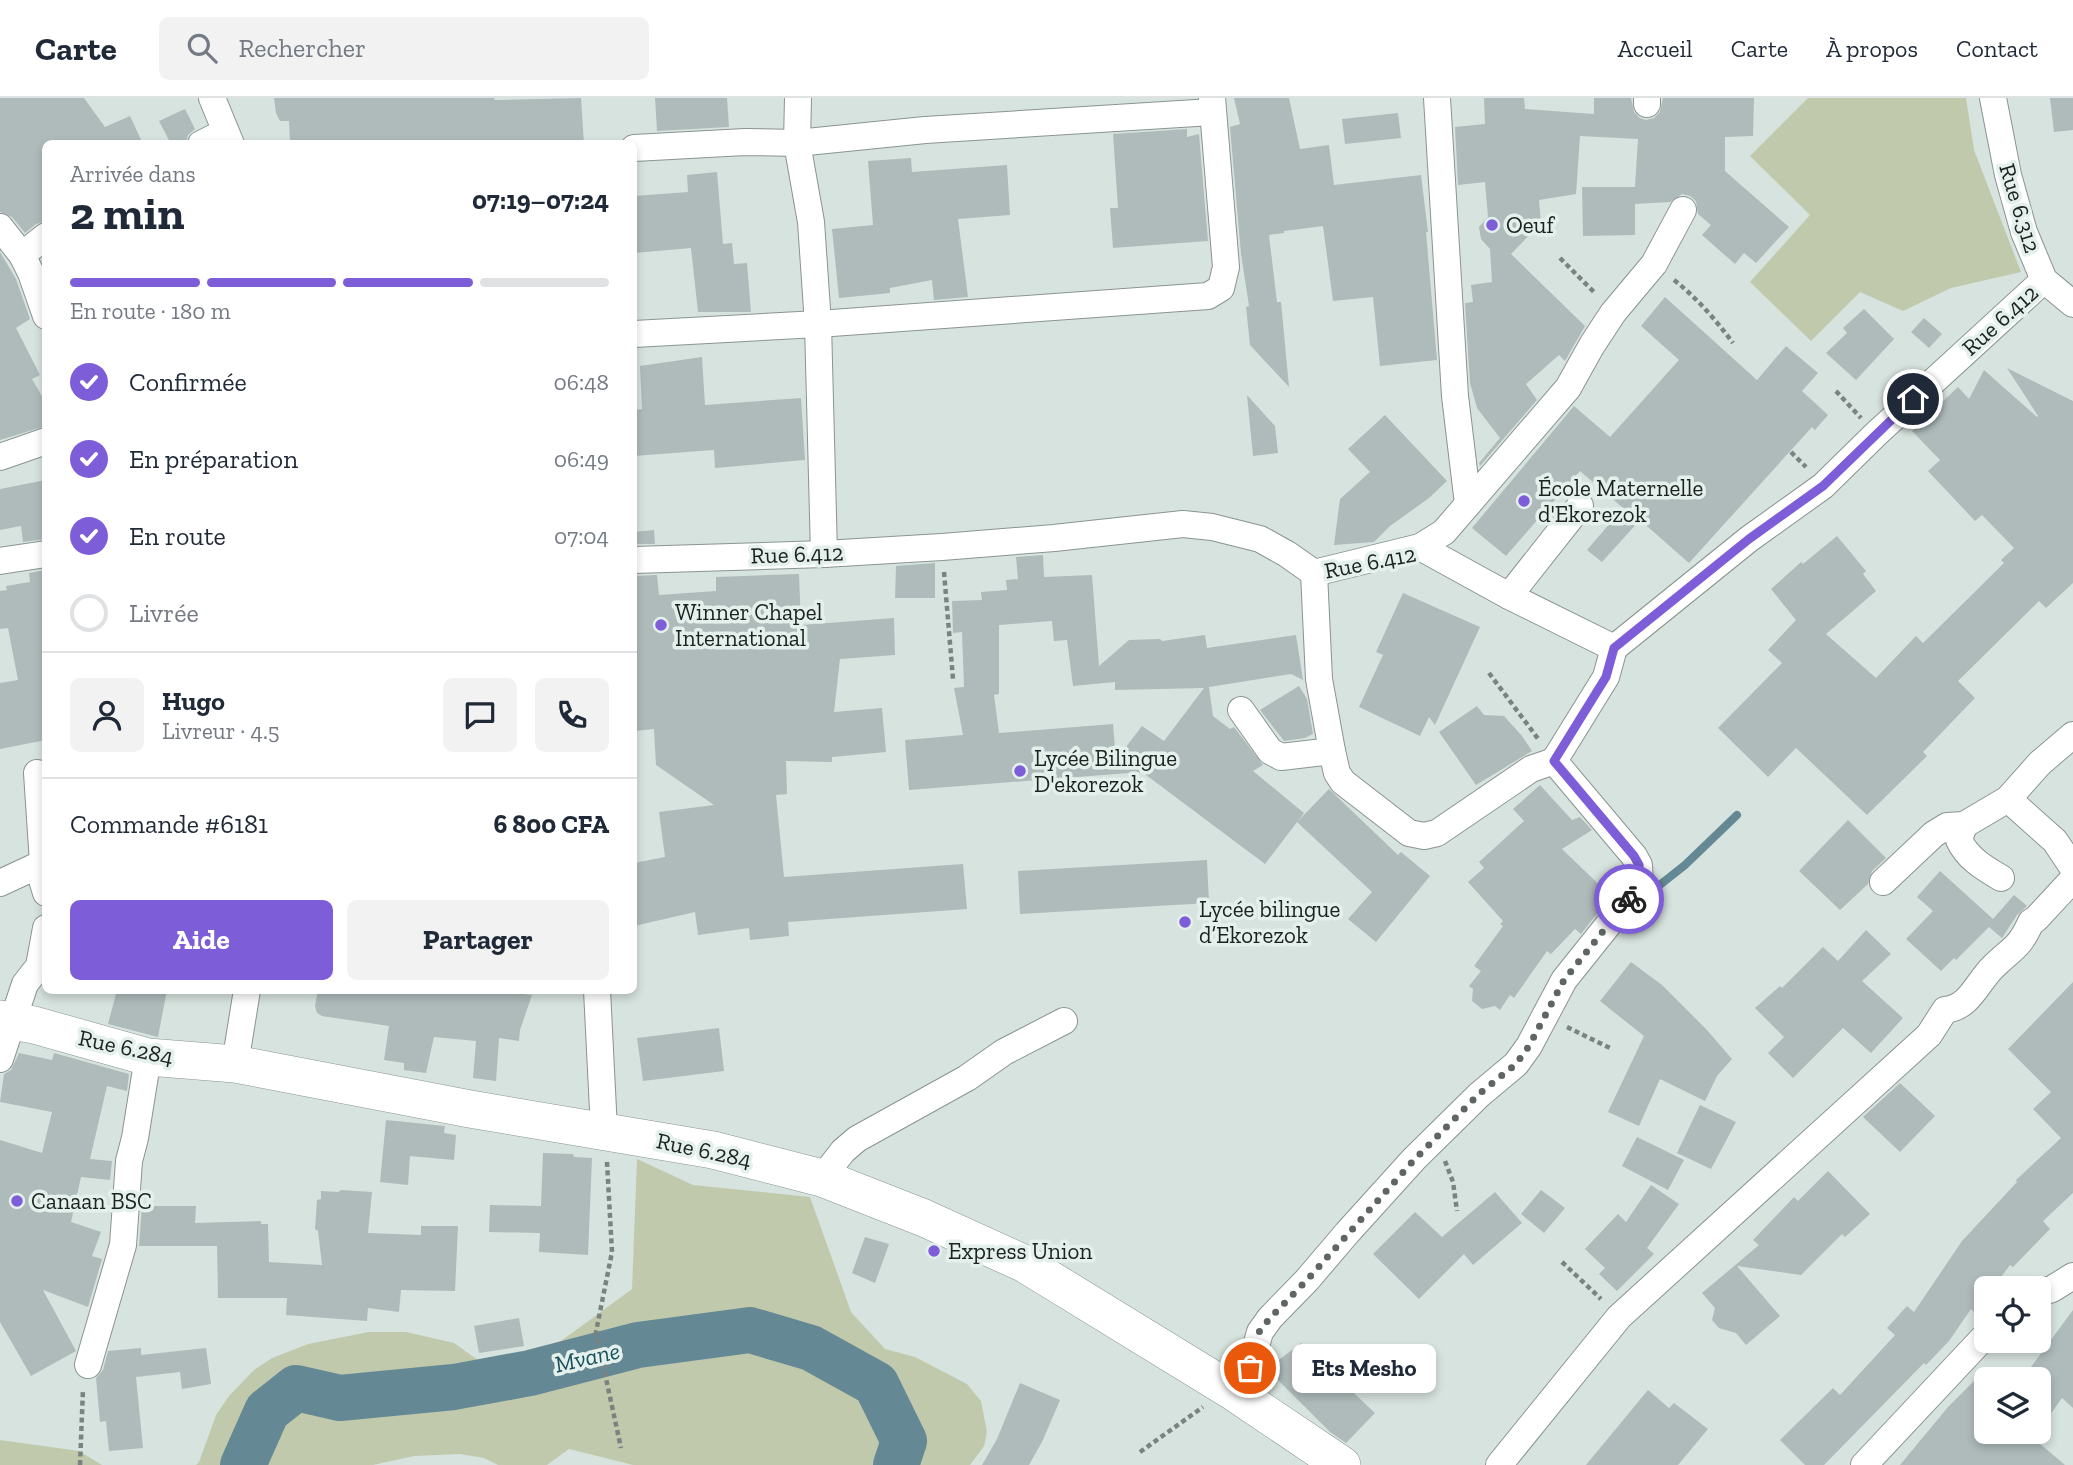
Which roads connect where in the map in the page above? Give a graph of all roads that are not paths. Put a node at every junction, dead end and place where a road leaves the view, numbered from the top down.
1 (212, 98) edge
2 (798, 98) edge
3 (1437, 98) edge
4 (1993, 98) edge
5 (1212, 105) edge
6 (228, 138) edge
7 (797, 143) junction
8 (637, 148) edge
9 (1683, 211) dead end
10 (0, 227) edge
11 (42, 239) edge
12 (22, 255) junction
13 (2044, 281) junction
14 (2073, 304) edge
15 (42, 305) edge
16 (818, 324) junction
17 (637, 334) edge
18 (42, 442) edge
19 (0, 457) edge
20 (1468, 505) junction
21 (1580, 506) dead end
22 (1420, 547) junction
23 (824, 554) junction
24 (42, 555) edge
25 (637, 560) edge
26 (0, 561) edge
27 (1314, 573) junction
28 (1509, 596) junction
29 (1614, 648) junction
30 (1241, 710) dead end
31 (2073, 735) edge
32 (1332, 751) junction
33 (1554, 761) junction
34 (37, 773) dead end
35 (2008, 799) junction
36 (1964, 825) junction
37 (42, 848) edge
38 (42, 863) edge
39 (2073, 868) edge
40 (2001, 878) dead end
41 (2073, 879) edge
42 (1883, 882) dead end
43 (0, 883) edge
44 (42, 950) edge
45 (246, 994) edge
46 (597, 994) edge
47 (6, 1020) edge
48 (1064, 1021) dead end
49 (148, 1057) junction
50 (0, 1059) edge
51 (235, 1064) junction
52 (604, 1130) junction
53 (822, 1178) junction
54 (2073, 1276) edge
55 (2051, 1289) edge
56 (1974, 1348) edge
57 (88, 1364) road end
58 (1232, 1391) junction
59 (1342, 1465) edge
60 (1499, 1465) edge
61 (1864, 1465) edge

1 - 6 street
2 - 7 street
3 - 20 street
4 - 13 street, Rue 6.312
5 - 7 street
5 - 16 street
7 - 8 street
7 - 16 street
9 - 20 street
10 - 12 street
11 - 12 street
12 - 15 street
13 - 14 street, Rue 6.312
13 - 29 street, Rue 6.412
16 - 17 street
16 - 23 street
18 - 19 street
20 - 22 street
21 - 28 street
22 - 27 street, Rue 6.412
22 - 28 street, Rue 6.412
23 - 25 street, Rue 6.412
23 - 27 street, Rue 6.412
24 - 26 street
27 - 32 street
28 - 29 street, Rue 6.412
29 - 33 street
30 - 32 street
31 - 35 street
32 - 33 street
33 - 58 street
34 - 37 street
35 - 36 street
35 - 39 street
36 - 40 street
36 - 42 street
38 - 43 street
41 - 60 street
44 - 47 street
45 - 51 street
46 - 52 street
47 - 49 street, Rue 6.284
47 - 50 street
48 - 53 street
49 - 51 street, Rue 6.284
49 - 57 street
51 - 52 street, Rue 6.284
52 - 53 street, Rue 6.284
53 - 58 street, Rue 6.284
54 - 55 street
56 - 61 street
58 - 59 street, Rue 6.284

